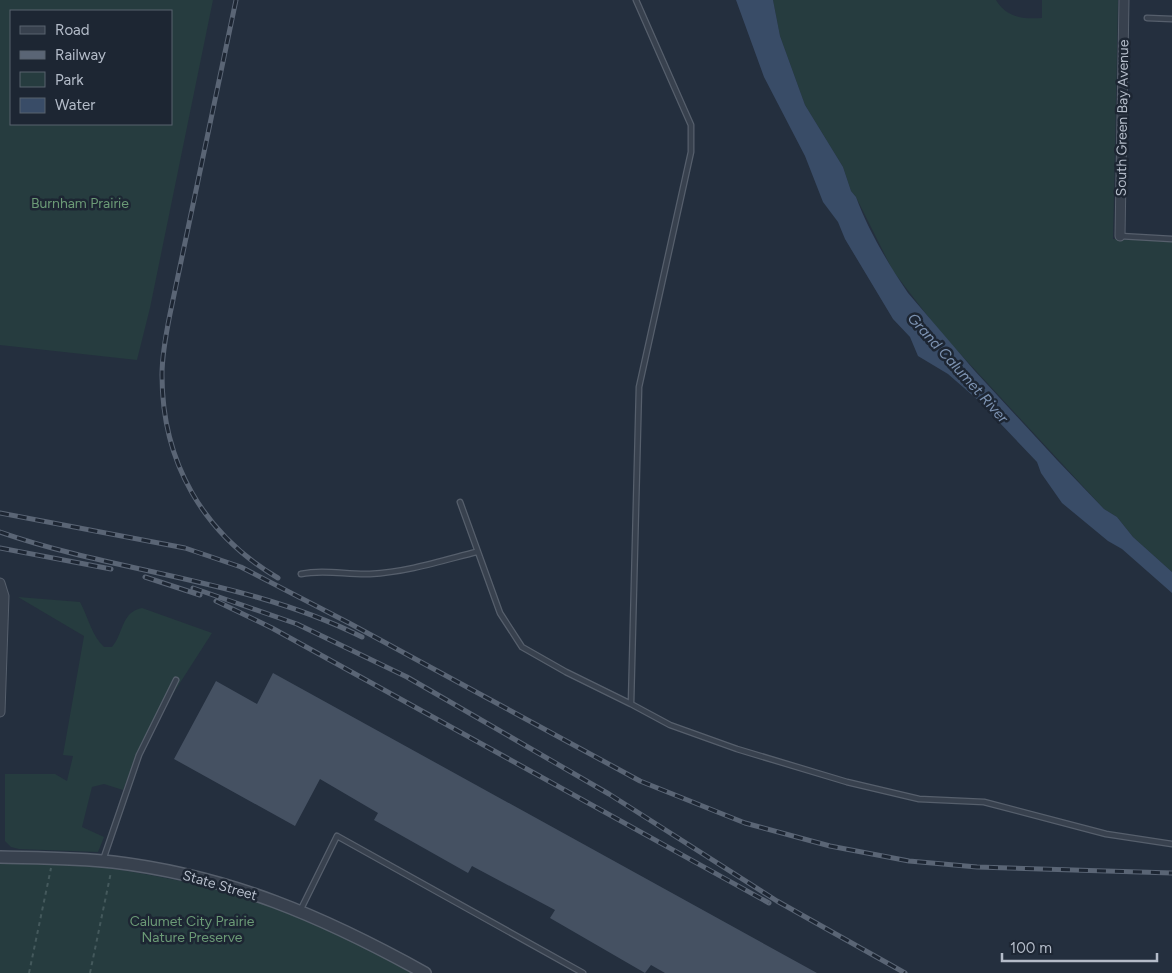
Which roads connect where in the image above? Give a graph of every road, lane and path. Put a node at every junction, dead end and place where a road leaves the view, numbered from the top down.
1 (636, 0) edge
2 (1124, 0) edge
3 (1147, 18) dead end
4 (1172, 19) edge
5 (1120, 236) joint
6 (1172, 239) edge
7 (460, 502) dead end
8 (476, 552) junction
9 (301, 574) dead end
10 (0, 582) edge
11 (176, 680) dead end
12 (0, 698) edge
13 (631, 704) junction
14 (0, 712) edge
15 (1172, 844) edge
16 (0, 857) edge
17 (53, 859) junction
18 (108, 862) junction
19 (300, 910) junction
20 (29, 973) edge
21 (90, 973) edge
22 (425, 973) edge
23 (583, 973) edge

1 - 13 lane
2 - 5 street, South Green Bay Avenue
3 - 4 lane
5 - 6 lane
7 - 8 lane
8 - 9 lane
8 - 13 lane
10 - 12 street
11 - 18 lane
12 - 14 street
13 - 15 lane
16 - 17 street, State Street
17 - 18 street, State Street
17 - 20 path
18 - 19 street, State Street
18 - 21 path
19 - 22 street, State Street
19 - 23 lane

